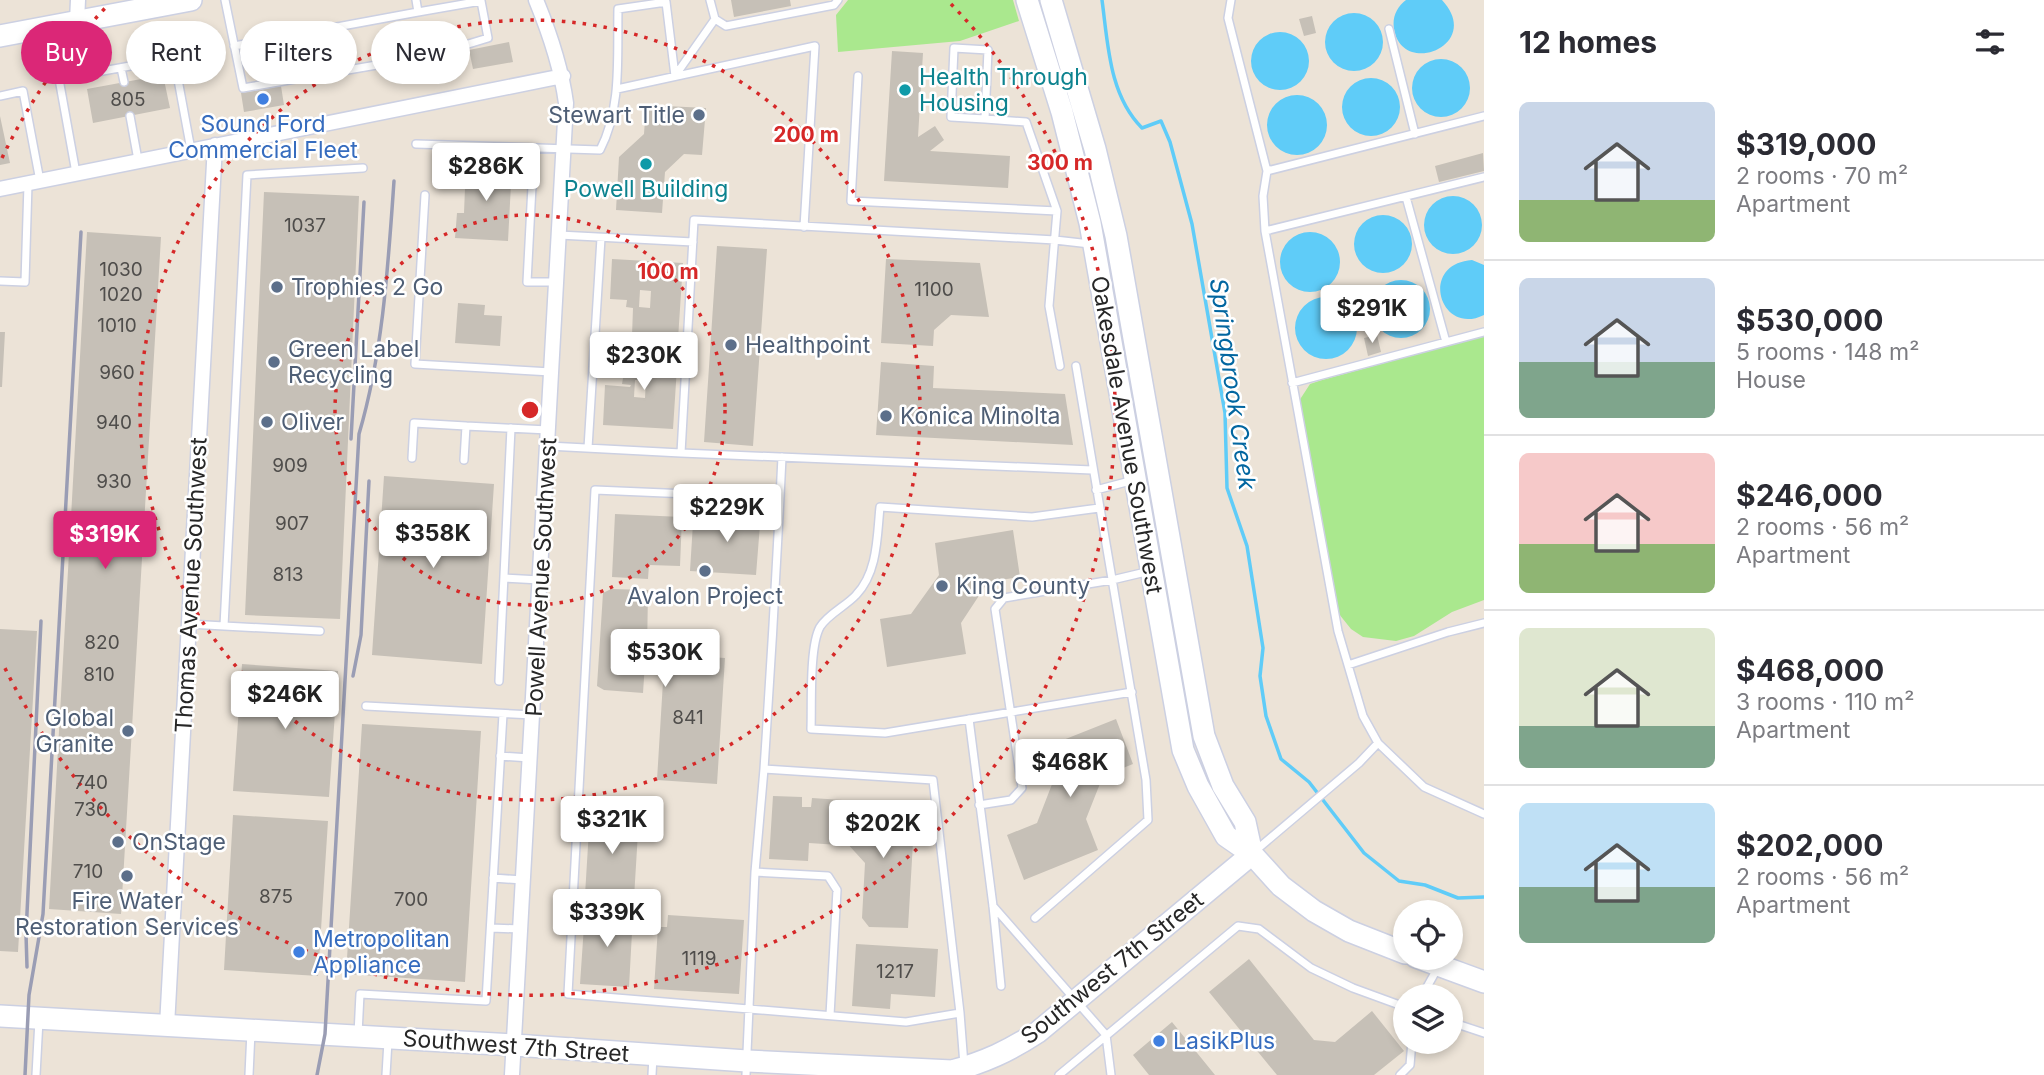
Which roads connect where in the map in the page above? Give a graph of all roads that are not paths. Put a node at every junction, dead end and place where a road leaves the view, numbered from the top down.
1 (191, 0) edge
2 (225, 0) edge
3 (416, 0) edge
4 (536, 0) edge
5 (710, 0) edge
6 (838, 0) edge
7 (1027, 0) edge
8 (1051, 0) edge
9 (1231, 0) edge
10 (78, 10) edge
11 (418, 12) junction
12 (715, 19) junction
13 (1389, 29) dead end
14 (0, 36) edge
15 (234, 46) junction
16 (121, 68) junction
17 (563, 76) junction
18 (675, 76) junction
19 (858, 76) dead end
20 (124, 82) dead end
21 (617, 89) junction
22 (1078, 90) junction
23 (0, 96) edge
24 (130, 116) dead end
25 (1484, 116) edge
26 (985, 120) junction
27 (1415, 134) junction
28 (416, 144) dead end
29 (215, 145) junction
30 (534, 148) junction
31 (565, 149) junction
32 (191, 150) junction
33 (138, 160) junction
34 (363, 168) dead end
35 (1267, 171) junction
36 (76, 173) junction
37 (1484, 177) edge
38 (34, 182) junction
39 (0, 189) edge
40 (425, 195) dead end
41 (1406, 197) junction
42 (1057, 211) junction
43 (804, 227) junction
44 (1265, 231) junction
45 (559, 235) junction
46 (601, 238) junction
47 (1055, 240) junction
48 (693, 242) junction
49 (1094, 245) junction
50 (0, 281) edge
51 (557, 282) junction
52 (1484, 332) edge
53 (1446, 342) junction
54 (1060, 366) dead end
55 (1076, 366) dead end
56 (552, 372) junction
57 (1292, 383) junction
58 (466, 426) junction
59 (511, 428) junction
60 (549, 430) junction
61 (548, 446) junction
62 (588, 448) junction
63 (681, 453) junction
64 (782, 457) junction
65 (412, 458) dead end
66 (464, 460) dead end
67 (1092, 470) junction
68 (1135, 480) junction
69 (1096, 490) junction
70 (780, 498) junction
71 (1099, 508) junction
72 (1151, 571) junction
73 (504, 578) junction
74 (541, 580) junction
75 (1112, 580) junction
76 (1484, 623) edge
77 (189, 624) junction
78 (224, 626) junction
79 (1184, 630) junction
80 (320, 631) dead end
81 (1348, 665) junction
82 (499, 681) dead end
83 (1132, 692) junction
84 (366, 706) dead end
85 (1010, 712) junction
86 (502, 714) junction
87 (533, 715) junction
88 (969, 719) junction
89 (1378, 743) junction
90 (500, 757) junction
91 (531, 758) junction
92 (764, 769) junction
93 (979, 805) junction
94 (1484, 814) edge
95 (1252, 854) junction
96 (755, 872) junction
97 (493, 878) junction
98 (524, 880) junction
99 (993, 906) junction
100 (1035, 918) dead end
101 (491, 928) junction
102 (521, 929) junction
103 (1393, 948) edge
104 (1452, 970) edge
105 (1484, 982) edge
106 (1001, 986) dead end
107 (1077, 999) junction
108 (1393, 1003) edge
109 (750, 1009) junction
110 (960, 1013) junction
111 (830, 1015) junction
112 (0, 1016) edge
113 (39, 1018) junction
114 (167, 1026) junction
115 (1463, 1026) edge
116 (251, 1030) junction
117 (1484, 1033) edge
118 (1106, 1035) junction
119 (358, 1036) junction
120 (388, 1038) junction
121 (514, 1045) junction
122 (1411, 1054) edge
123 (652, 1065) edge
124 (746, 1068) edge
125 (866, 1071) edge
126 (948, 1072) edge
127 (36, 1075) edge
128 (248, 1075) edge
129 (386, 1075) edge
130 (512, 1075) edge
131 (1059, 1075) edge
132 (1111, 1075) edge
133 (1400, 1075) edge

1 - 10 street
2 - 15 lane
3 - 11 lane
4 - 17 street, Powell Avenue Southwest
5 - 12 lane
6 - 12 lane
7 - 49 street, Oakesdale Avenue Southwest
8 - 22 street, Oakesdale Avenue Southwest
9 - 35 lane
10 - 14 street
11 - 15 lane
11 - 15 lane
12 - 18 lane
13 - 27 lane
16 - 20 lane
16 - 32 lane
16 - 36 lane
17 - 29 street
17 - 31 street, Powell Avenue Southwest
18 - 21 lane
18 - 21 lane
18 - 43 lane
19 - 42 lane
21 - 31 lane
22 - 49 street
22 - 79 street, Oakesdale Avenue Southwest
23 - 38 lane
24 - 33 lane
25 - 27 lane
26 - 26 lane
26 - 42 lane
27 - 35 lane
28 - 30 lane
29 - 32 street
29 - 77 street, Thomas Avenue Southwest
30 - 31 lane
30 - 51 lane
31 - 45 street, Powell Avenue Southwest
32 - 33 street
33 - 36 street
34 - 78 lane
35 - 44 lane
36 - 38 street
37 - 41 lane
38 - 39 street
38 - 50 lane
40 - 56 lane
41 - 44 lane
41 - 53 lane
42 - 47 lane
43 - 47 lane
43 - 48 lane
44 - 57 lane
45 - 46 lane
45 - 51 street, Powell Avenue Southwest
46 - 48 lane
46 - 62 lane
47 - 49 lane
47 - 54 lane
48 - 63 lane
49 - 68 street, Oakesdale Avenue Southwest
51 - 56 street, Powell Avenue Southwest
52 - 53 lane
53 - 57 lane
55 - 67 lane
56 - 60 street, Powell Avenue Southwest
57 - 81 lane
58 - 59 lane
58 - 65 lane
58 - 66 lane
59 - 60 lane
59 - 73 lane
60 - 61 street, Powell Avenue Southwest
61 - 62 lane
61 - 74 street, Powell Avenue Southwest
62 - 63 lane
63 - 64 lane
64 - 67 lane
64 - 70 lane
67 - 69 lane
68 - 69 lane
68 - 72 street, Oakesdale Avenue Southwest
68 - 79 street
69 - 71 lane
70 - 92 lane
70 - 109 lane
71 - 75 lane
71 - 88 lane
72 - 75 lane
72 - 95 street, Oakesdale Avenue Southwest
73 - 74 lane
73 - 82 lane
74 - 87 street, Powell Avenue Southwest
75 - 83 lane
75 - 85 lane
76 - 81 lane
77 - 78 lane
77 - 114 street, Thomas Avenue Southwest
78 - 80 lane
79 - 95 street, Oakesdale Avenue Southwest
81 - 89 lane
83 - 85 lane
83 - 100 lane
84 - 86 lane
85 - 88 lane
85 - 93 lane
86 - 87 lane
86 - 90 lane
87 - 91 street, Powell Avenue Southwest
88 - 93 lane
89 - 94 lane
89 - 95 lane
90 - 91 lane
90 - 97 lane
91 - 98 street, Powell Avenue Southwest
92 - 96 lane
92 - 110 lane
93 - 99 lane
95 - 103 street, Oakesdale Avenue Southwest
95 - 107 street, Southwest 7th Street
96 - 109 lane
96 - 111 lane
97 - 98 lane
97 - 101 lane
98 - 102 street, Powell Avenue Southwest
99 - 106 lane
99 - 107 lane
101 - 102 lane
101 - 119 lane
102 - 121 street, Powell Avenue Southwest
104 - 105 street
107 - 118 lane
107 - 126 street, Southwest 7th Street
108 - 118 lane
109 - 111 lane
109 - 124 lane
110 - 111 lane
110 - 126 lane
112 - 113 street, Southwest 7th Street
113 - 114 street, Southwest 7th Street
113 - 127 lane
114 - 116 street, Southwest 7th Street
115 - 117 lane
116 - 119 street, Southwest 7th Street
116 - 128 lane
118 - 131 lane
118 - 132 lane
119 - 120 street, Southwest 7th Street
120 - 121 street, Southwest 7th Street
120 - 129 lane
121 - 123 street, Southwest 7th Street
121 - 130 street, Powell Avenue Southwest
122 - 133 lane
123 - 124 street, Southwest 7th Street
124 - 125 street, Southwest 7th Street
125 - 126 street, Southwest 7th Street

